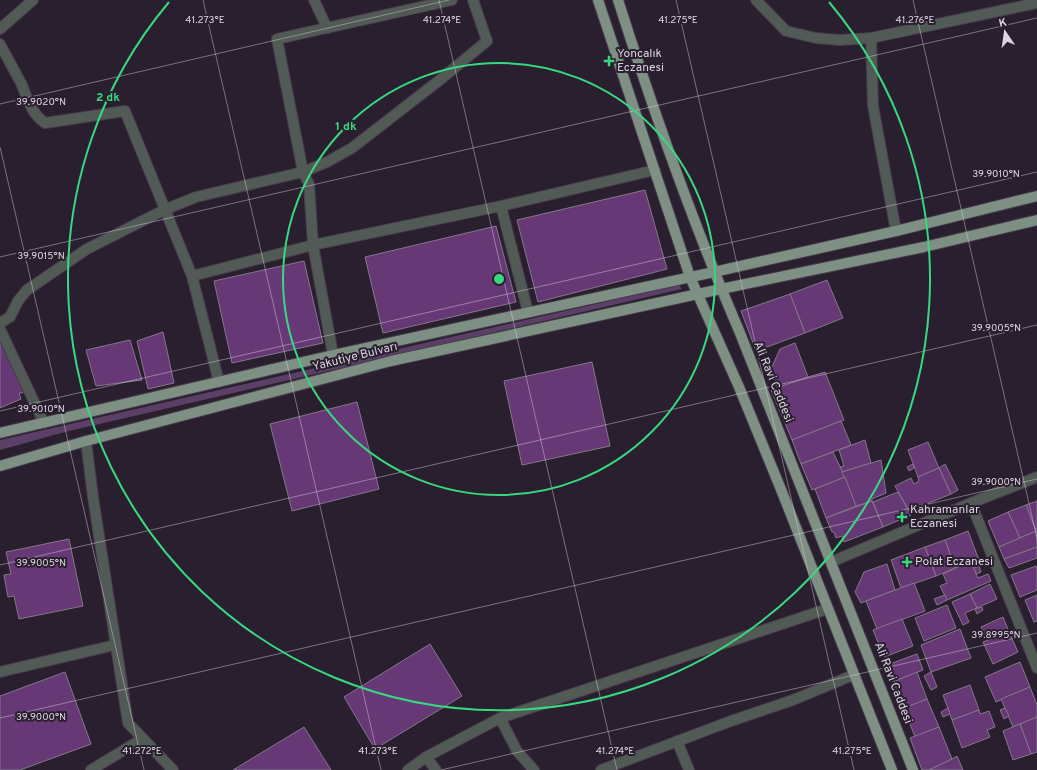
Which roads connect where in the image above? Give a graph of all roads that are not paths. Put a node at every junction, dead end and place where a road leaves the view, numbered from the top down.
1 (33, 0) edge
2 (314, 0) edge
3 (452, 0) edge
4 (473, 0) edge
5 (598, 0) edge
6 (618, 0) edge
7 (756, 0) edge
8 (1037, 3) edge
9 (327, 28) junction
10 (0, 29) edge
11 (871, 38) junction
12 (0, 44) edge
13 (655, 170) junction
14 (303, 172) junction
15 (1037, 196) edge
16 (501, 206) junction
17 (164, 210) junction
18 (1037, 220) edge
19 (896, 231) junction
20 (313, 245) junction
21 (714, 272) junction
22 (192, 276) junction
23 (690, 278) junction
24 (721, 289) junction
25 (697, 294) junction
26 (528, 312) junction
27 (0, 323) edge
28 (0, 329) edge
29 (333, 355) junction
30 (220, 382) junction
31 (44, 423) junction
32 (0, 433) edge
33 (86, 441) junction
34 (0, 466) edge
35 (1037, 477) edge
36 (971, 503) junction
37 (831, 562) junction
38 (827, 609) junction
39 (115, 645) junction
40 (1037, 668) edge
41 (0, 672) edge
42 (853, 675) junction
43 (500, 718) junction
44 (142, 739) junction
45 (677, 741) junction
46 (426, 757) junction
47 (889, 769) edge
48 (91, 770) edge
49 (173, 770) edge
50 (408, 770) edge
51 (436, 770) edge
52 (534, 770) edge
53 (601, 770) edge
54 (689, 770) edge
55 (913, 770) edge

1 - 10 street
2 - 9 street
3 - 9 street
4 - 14 street
5 - 13 main road
6 - 21 main road, Ali Ravi Caddesi
7 - 11 street
8 - 11 street
9 - 14 street
11 - 19 street
12 - 17 street
13 - 16 street
13 - 23 main road
14 - 17 street
14 - 20 street
15 - 19 main road, Yakutiye Bulvarı
16 - 20 street
16 - 26 street
17 - 22 street
17 - 27 street
18 - 24 main road, Yakutiye Bulvarı
19 - 21 main road, Yakutiye Bulvarı
20 - 22 street
20 - 29 street
21 - 23 main road, Yakutiye Bulvarı
21 - 24 main road, Ali Ravi Caddesi
22 - 30 street
23 - 25 main road
23 - 26 main road, Yakutiye Bulvarı
24 - 25 main road, Yakutiye Bulvarı
24 - 37 main road, Ali Ravi Caddesi
25 - 33 main road, Yakutiye Bulvarı
25 - 38 main road
26 - 29 main road, Yakutiye Bulvarı
28 - 31 street
29 - 30 main road, Yakutiye Bulvarı
30 - 31 main road, Yakutiye Bulvarı
31 - 32 main road, Yakutiye Bulvarı
33 - 34 main road, Yakutiye Bulvarı
33 - 39 street
35 - 36 street
36 - 37 street
36 - 40 street
37 - 55 main road, Ali Ravi Caddesi
38 - 42 main road
38 - 43 street
39 - 41 street
39 - 44 street
42 - 45 street
42 - 47 main road
43 - 46 street
43 - 52 street
44 - 48 street
44 - 49 street
45 - 53 street
45 - 54 street
46 - 50 street
46 - 51 street

